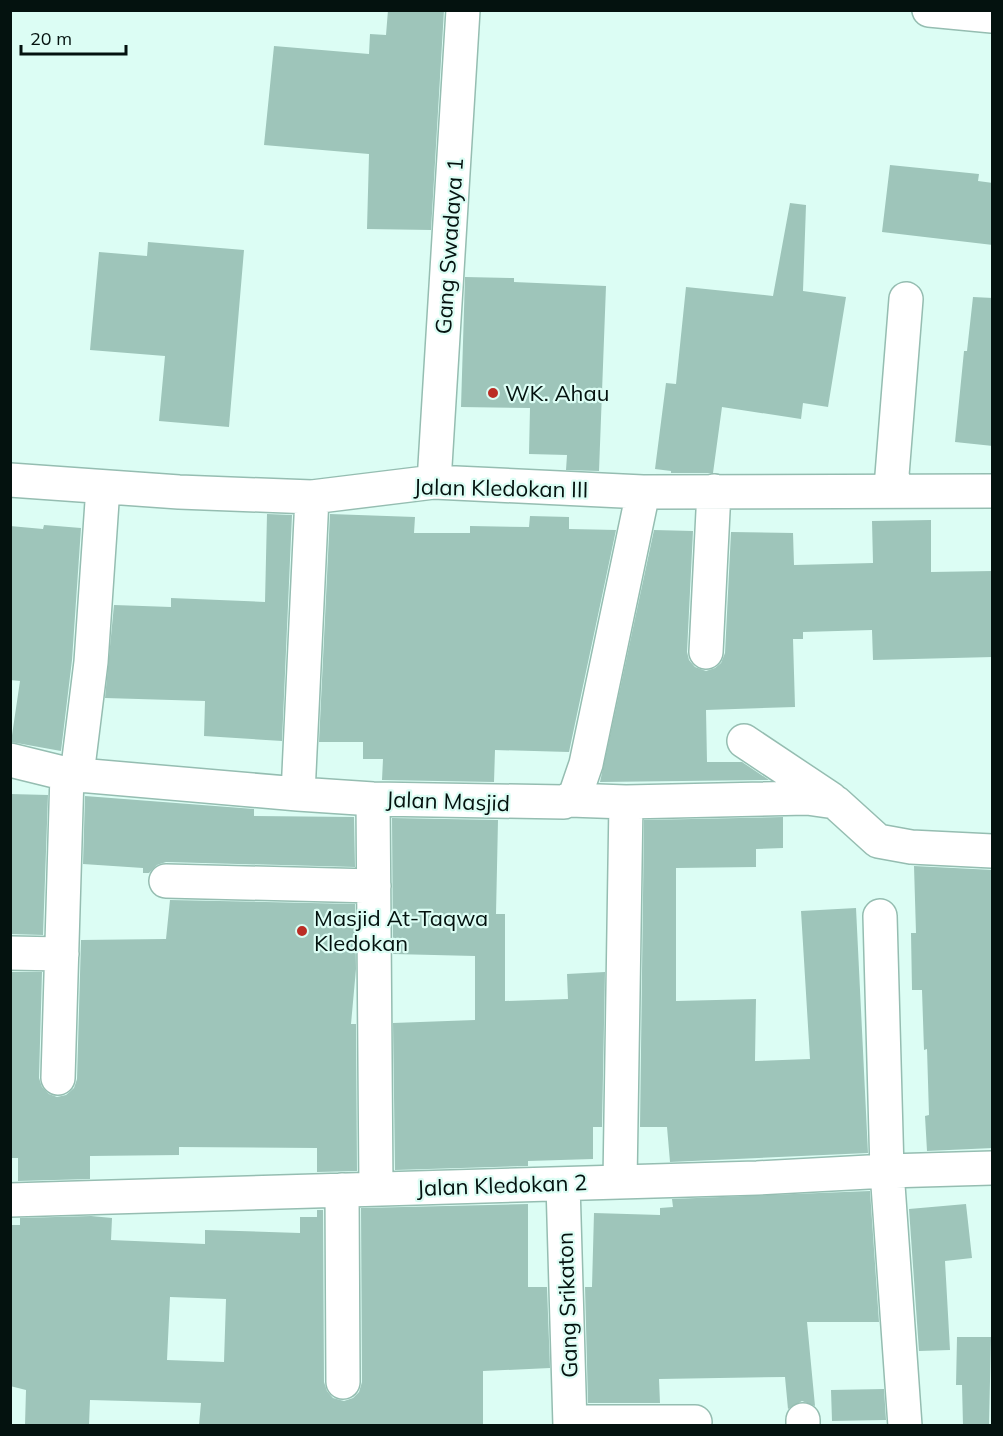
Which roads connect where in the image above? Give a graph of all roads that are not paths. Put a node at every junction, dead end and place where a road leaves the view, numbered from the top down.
1 (463, 10) edge
2 (928, 10) edge
3 (993, 16) edge
4 (906, 299) dead end
5 (10, 480) edge
6 (435, 482) junction
7 (103, 487) junction
8 (896, 489) junction
9 (714, 491) junction
10 (993, 491) edge
11 (644, 492) junction
12 (312, 497) junction
13 (706, 652) dead end
14 (744, 741) dead end
15 (10, 760) edge
16 (72, 775) junction
17 (298, 794) junction
18 (373, 799) junction
19 (570, 800) junction
20 (626, 802) junction
21 (834, 802) junction
22 (993, 851) edge
23 (166, 881) dead end
24 (374, 886) junction
25 (880, 916) dead end
26 (10, 953) edge
27 (62, 954) junction
28 (58, 1078) dead end
29 (993, 1168) edge
30 (887, 1171) junction
31 (620, 1182) junction
32 (563, 1184) junction
33 (376, 1189) junction
34 (342, 1190) junction
35 (10, 1200) edge
36 (343, 1382) dead end
37 (695, 1422) dead end
38 (570, 1424) edge
39 (905, 1425) edge

1 - 6 street, Gang Swadaya 1
2 - 3 street
4 - 8 street
5 - 7 street, Jalan Kledokan III
6 - 11 street, Jalan Kledokan III
6 - 12 street, Jalan Kledokan III
7 - 12 street, Jalan Kledokan III
7 - 16 street
8 - 9 street, Jalan Kledokan III
8 - 10 street, Jalan Kledokan III
9 - 11 street, Jalan Kledokan III
9 - 13 street
11 - 19 street
12 - 17 street
14 - 21 street
15 - 16 street, Jalan Masjid
16 - 17 street, Jalan Masjid
16 - 27 street
17 - 18 street, Jalan Masjid
18 - 19 street, Jalan Masjid
18 - 24 street
19 - 20 street, Jalan Masjid
20 - 21 street, Jalan Masjid
20 - 31 street
21 - 22 street
23 - 24 street
24 - 33 street
25 - 30 street
26 - 27 street
27 - 28 street
29 - 30 street, Jalan Kledokan 2
30 - 31 street, Jalan Kledokan 2
30 - 39 street
31 - 32 street, Jalan Kledokan 2
32 - 33 street, Jalan Kledokan 2
32 - 38 street, Gang Srikaton
33 - 34 street, Jalan Kledokan 2
34 - 35 street, Jalan Kledokan 2
34 - 36 street
37 - 38 street

